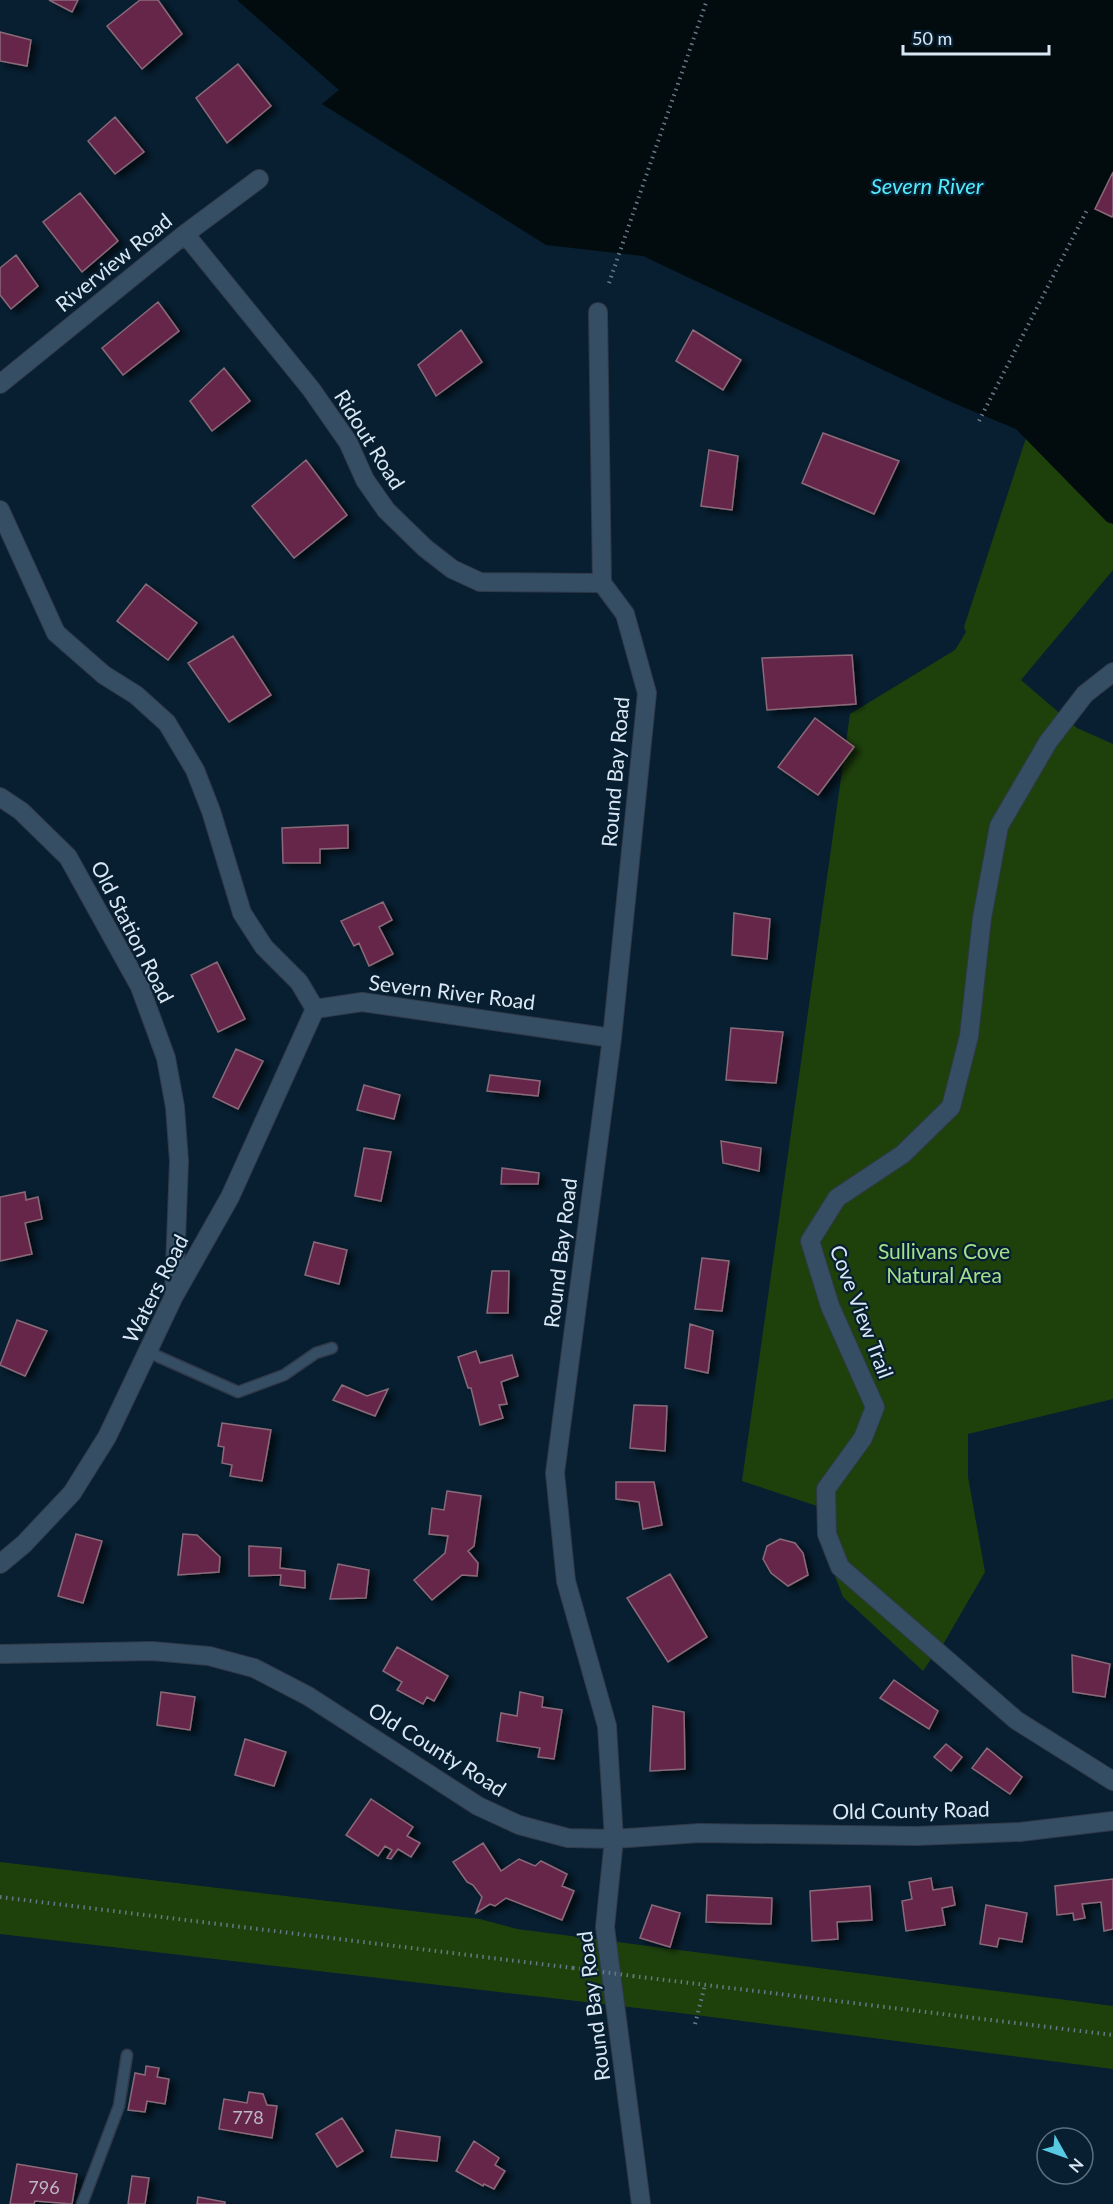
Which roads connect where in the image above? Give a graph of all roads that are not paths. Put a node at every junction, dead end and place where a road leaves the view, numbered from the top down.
1 (259, 179) dead end
2 (185, 234) junction
3 (598, 312) dead end
4 (0, 384) edge
5 (0, 510) edge
6 (602, 583) junction
7 (1113, 672) edge
8 (0, 797) edge
9 (315, 1009) junction
10 (612, 1038) junction
11 (174, 1296) junction
12 (332, 1348) dead end
13 (148, 1352) junction
14 (0, 1564) edge
15 (0, 1654) edge
16 (1113, 1780) edge
17 (1113, 1821) edge
18 (614, 1839) junction
19 (127, 2055) dead end
20 (82, 2204) edge
21 (641, 2204) edge

1 - 2 street, Riverview Road
2 - 4 street, Riverview Road
2 - 6 street, Ridout Road
3 - 6 street
5 - 9 street
6 - 10 street, Round Bay Road
7 - 16 street, Cove View Trail
8 - 11 street, Old Station Road
9 - 10 street, Severn River Road
9 - 11 street, Waters Road
10 - 18 street, Round Bay Road
11 - 13 street, Waters Road
12 - 13 lane
13 - 14 street, Waters Road
15 - 18 street, Old County Road
17 - 18 street, Old County Road
18 - 21 street, Round Bay Road
19 - 20 lane

